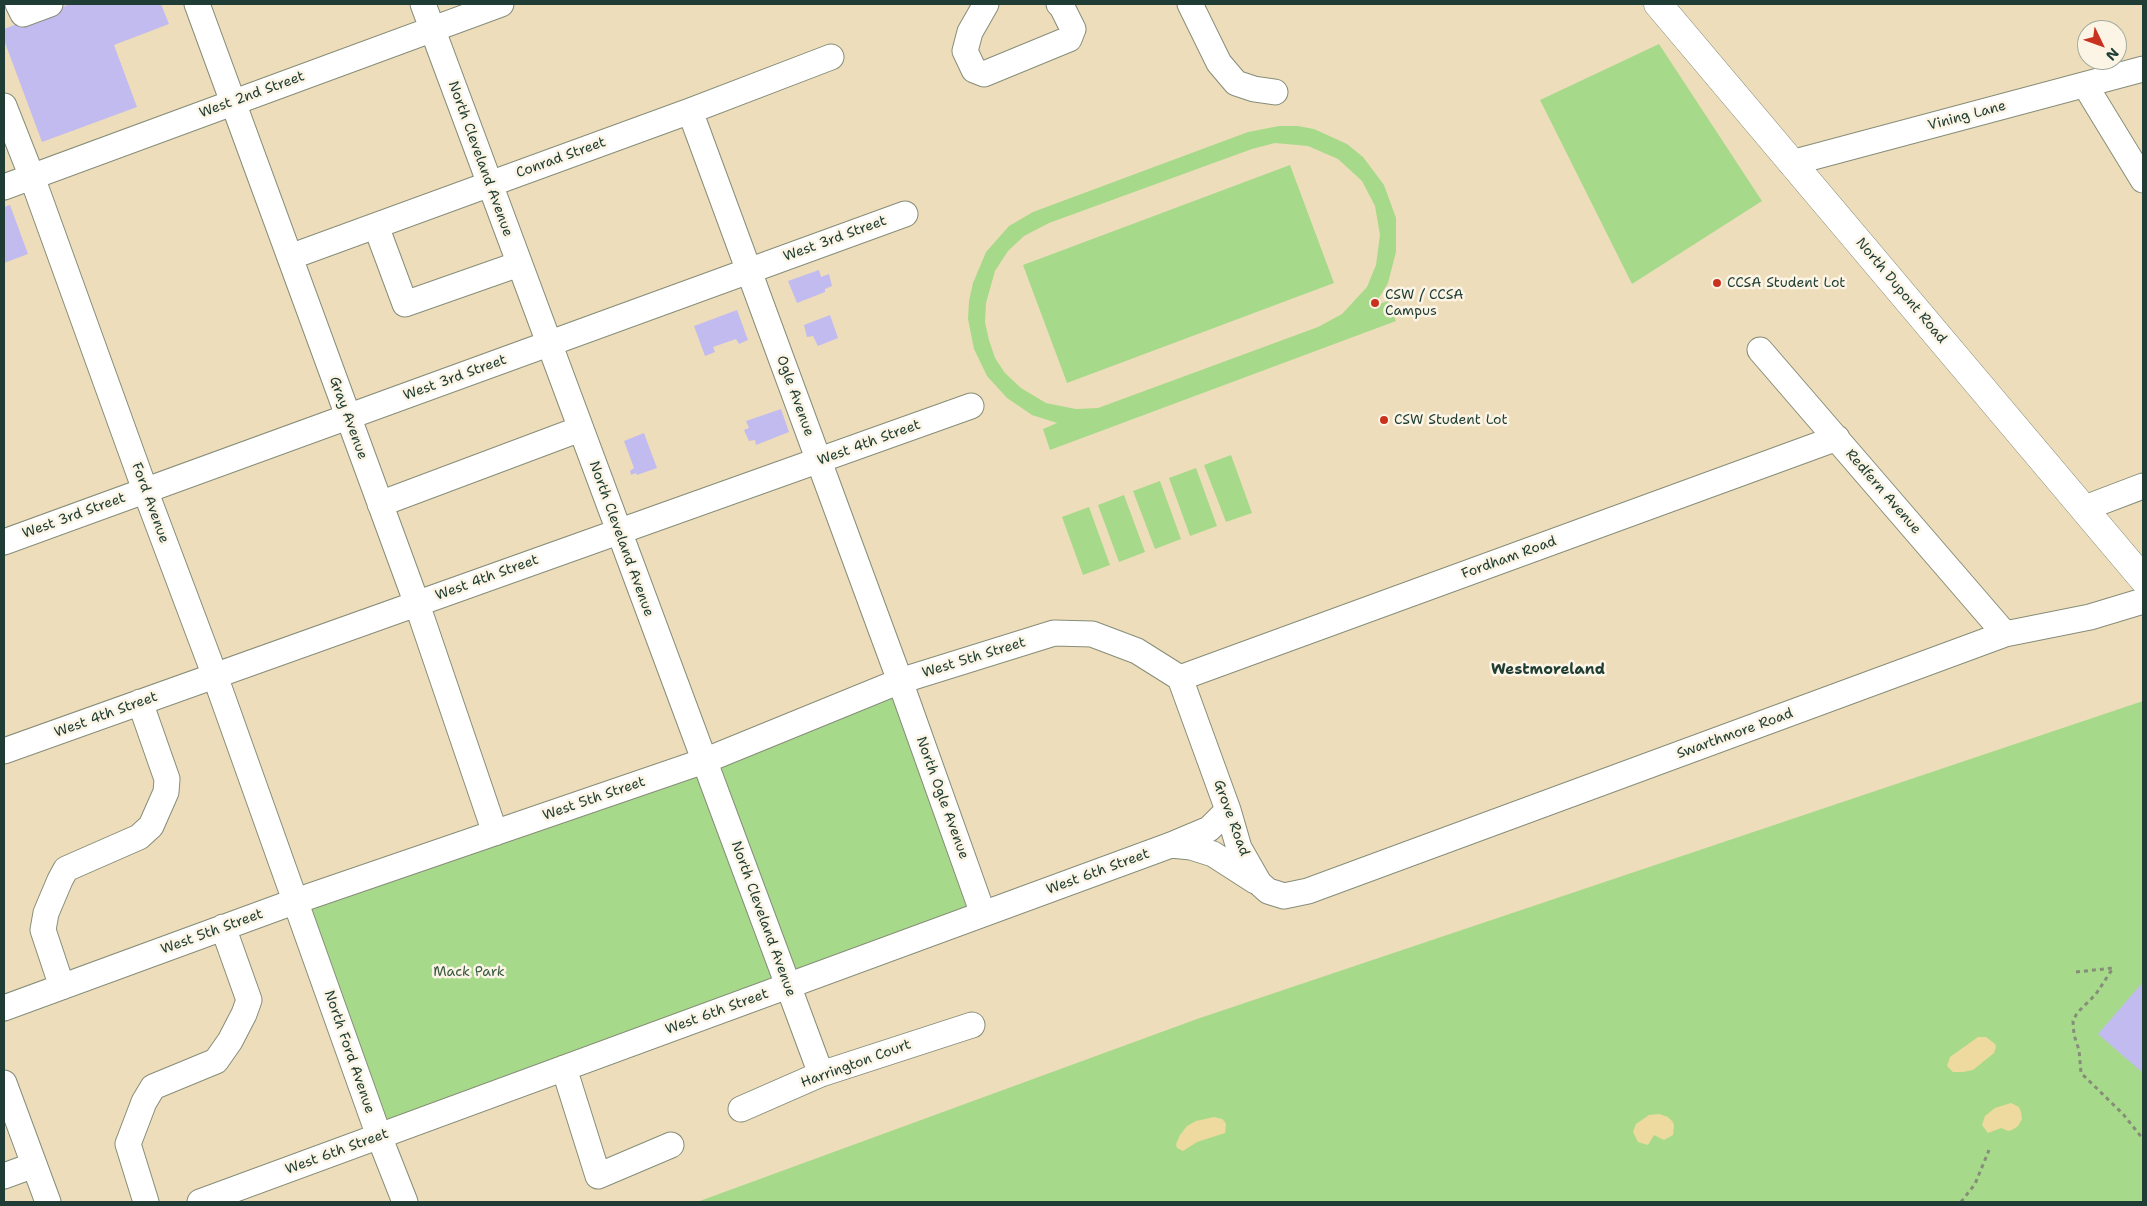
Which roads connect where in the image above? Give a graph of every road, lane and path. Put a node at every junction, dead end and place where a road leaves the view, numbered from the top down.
1 (50, 4) edge
2 (197, 4) edge
3 (423, 4) edge
4 (501, 4) edge
5 (986, 4) edge
6 (1058, 4) edge
7 (1190, 4) edge
8 (1658, 4) edge
9 (15, 13) edge
10 (433, 30) junction
11 (831, 57) dead end
12 (2143, 69) edge
13 (2085, 84) junction
14 (1275, 92) dead end
15 (233, 102) junction
16 (4, 106) edge
17 (690, 111) junction
18 (1791, 163) junction
19 (32, 177) junction
20 (2143, 180) edge
21 (489, 185) junction
22 (4, 187) edge
23 (905, 214) dead end
24 (376, 226) junction
25 (290, 257) junction
26 (519, 264) junction
27 (749, 270) junction
28 (549, 344) junction
29 (1760, 350) dead end
30 (971, 406) dead end
31 (347, 417) junction
32 (580, 429) junction
33 (1837, 438) junction
34 (819, 461) junction
35 (2143, 486) edge
36 (145, 490) junction
37 (380, 504) junction
38 (2084, 508) junction
39 (618, 531) junction
40 (4, 542) edge
41 (2143, 579) edge
42 (2143, 601) edge
43 (417, 604) junction
44 (2005, 634) junction
45 (215, 676) junction
46 (1180, 678) junction
47 (900, 681) junction
48 (140, 702) junction
49 (4, 751) edge
50 (704, 761) junction
51 (1228, 810) junction
52 (496, 833) junction
53 (1172, 845) junction
54 (1259, 884) junction
55 (296, 901) junction
56 (983, 914) junction
57 (223, 928) junction
58 (2076, 972) dead end
59 (788, 986) junction
60 (62, 987) junction
61 (4, 1008) edge
62 (972, 1024) dead end
63 (564, 1068) junction
64 (821, 1074) junction
65 (4, 1083) edge
66 (742, 1109) dead end
67 (10, 1120) edge
68 (379, 1136) junction
69 (2143, 1139) edge
70 (671, 1145) dead end
71 (1989, 1150) dead end
72 (34, 1166) junction
73 (4, 1176) edge
74 (48, 1202) edge
75 (146, 1202) edge
76 (200, 1202) edge
77 (405, 1202) edge
78 (1961, 1202) edge

1 - 9 street
2 - 15 street, Gray Avenue
3 - 10 street, North Cleveland Avenue
4 - 10 street, West 2nd Street
5 - 6 street
7 - 14 street
8 - 18 main road, North Dupont Road
10 - 15 street, West 2nd Street
10 - 21 street, North Cleveland Avenue
11 - 17 street, Conrad Street
12 - 13 street, Vining Lane
13 - 18 street, Vining Lane
13 - 20 street
15 - 19 street, West 2nd Street
15 - 25 street, Gray Avenue
16 - 19 street, Ford Avenue
17 - 21 street, Conrad Street
17 - 27 street, Ogle Avenue
18 - 38 main road, North Dupont Road
19 - 22 street, West 2nd Street
19 - 36 street, Ford Avenue
21 - 24 street, Conrad Street
21 - 26 street, North Cleveland Avenue
23 - 27 street, West 3rd Street
24 - 25 street, Conrad Street
24 - 26 street
25 - 31 street, Gray Avenue
26 - 28 street, North Cleveland Avenue
27 - 28 street, West 3rd Street
27 - 34 street, Ogle Avenue
28 - 31 street, West 3rd Street
28 - 32 street, North Cleveland Avenue
29 - 33 street, Redfern Avenue
30 - 34 street, West 4th Street
31 - 36 street, West 3rd Street
31 - 37 street, Gray Avenue
32 - 37 street
32 - 39 street, North Cleveland Avenue
33 - 44 street, Redfern Avenue
33 - 46 street, Fordham Road
34 - 39 street, West 4th Street
34 - 47 street, Ogle Avenue
35 - 38 street
36 - 40 street, West 3rd Street
36 - 45 street, Ford Avenue
37 - 43 street, Gray Avenue
38 - 41 main road, North Dupont Road
39 - 43 street, West 4th Street
39 - 50 street, North Cleveland Avenue
42 - 44 street, Swarthmore Road
43 - 45 street, West 4th Street
43 - 52 street, Gray Avenue
44 - 54 street, Swarthmore Road
45 - 48 street, West 4th Street
45 - 55 street, Ford Avenue
46 - 47 street, West 5th Street
46 - 51 street, Grove Road
47 - 50 street, West 5th Street
47 - 56 street, North Ogle Avenue
48 - 49 street, West 4th Street
48 - 60 street
50 - 52 street, West 5th Street
50 - 59 street, North Cleveland Avenue
51 - 53 street
51 - 54 street, Grove Road
52 - 55 street, West 5th Street
53 - 54 street, West 6th Street
53 - 56 street, West 6th Street
55 - 57 street, West 5th Street
55 - 68 street, North Ford Avenue
56 - 59 street, West 6th Street
57 - 60 street, West 5th Street
57 - 75 street
58 - 69 path
59 - 63 street, West 6th Street
59 - 64 street, North Cleveland Avenue
60 - 61 street, West 5th Street
62 - 64 street, Harrington Court
63 - 68 street, West 6th Street
63 - 70 street
64 - 66 street, Harrington Court
65 - 67 street
67 - 72 street
68 - 76 street, West 6th Street
68 - 77 street, North Ford Avenue
71 - 78 path
72 - 73 street
72 - 74 street

